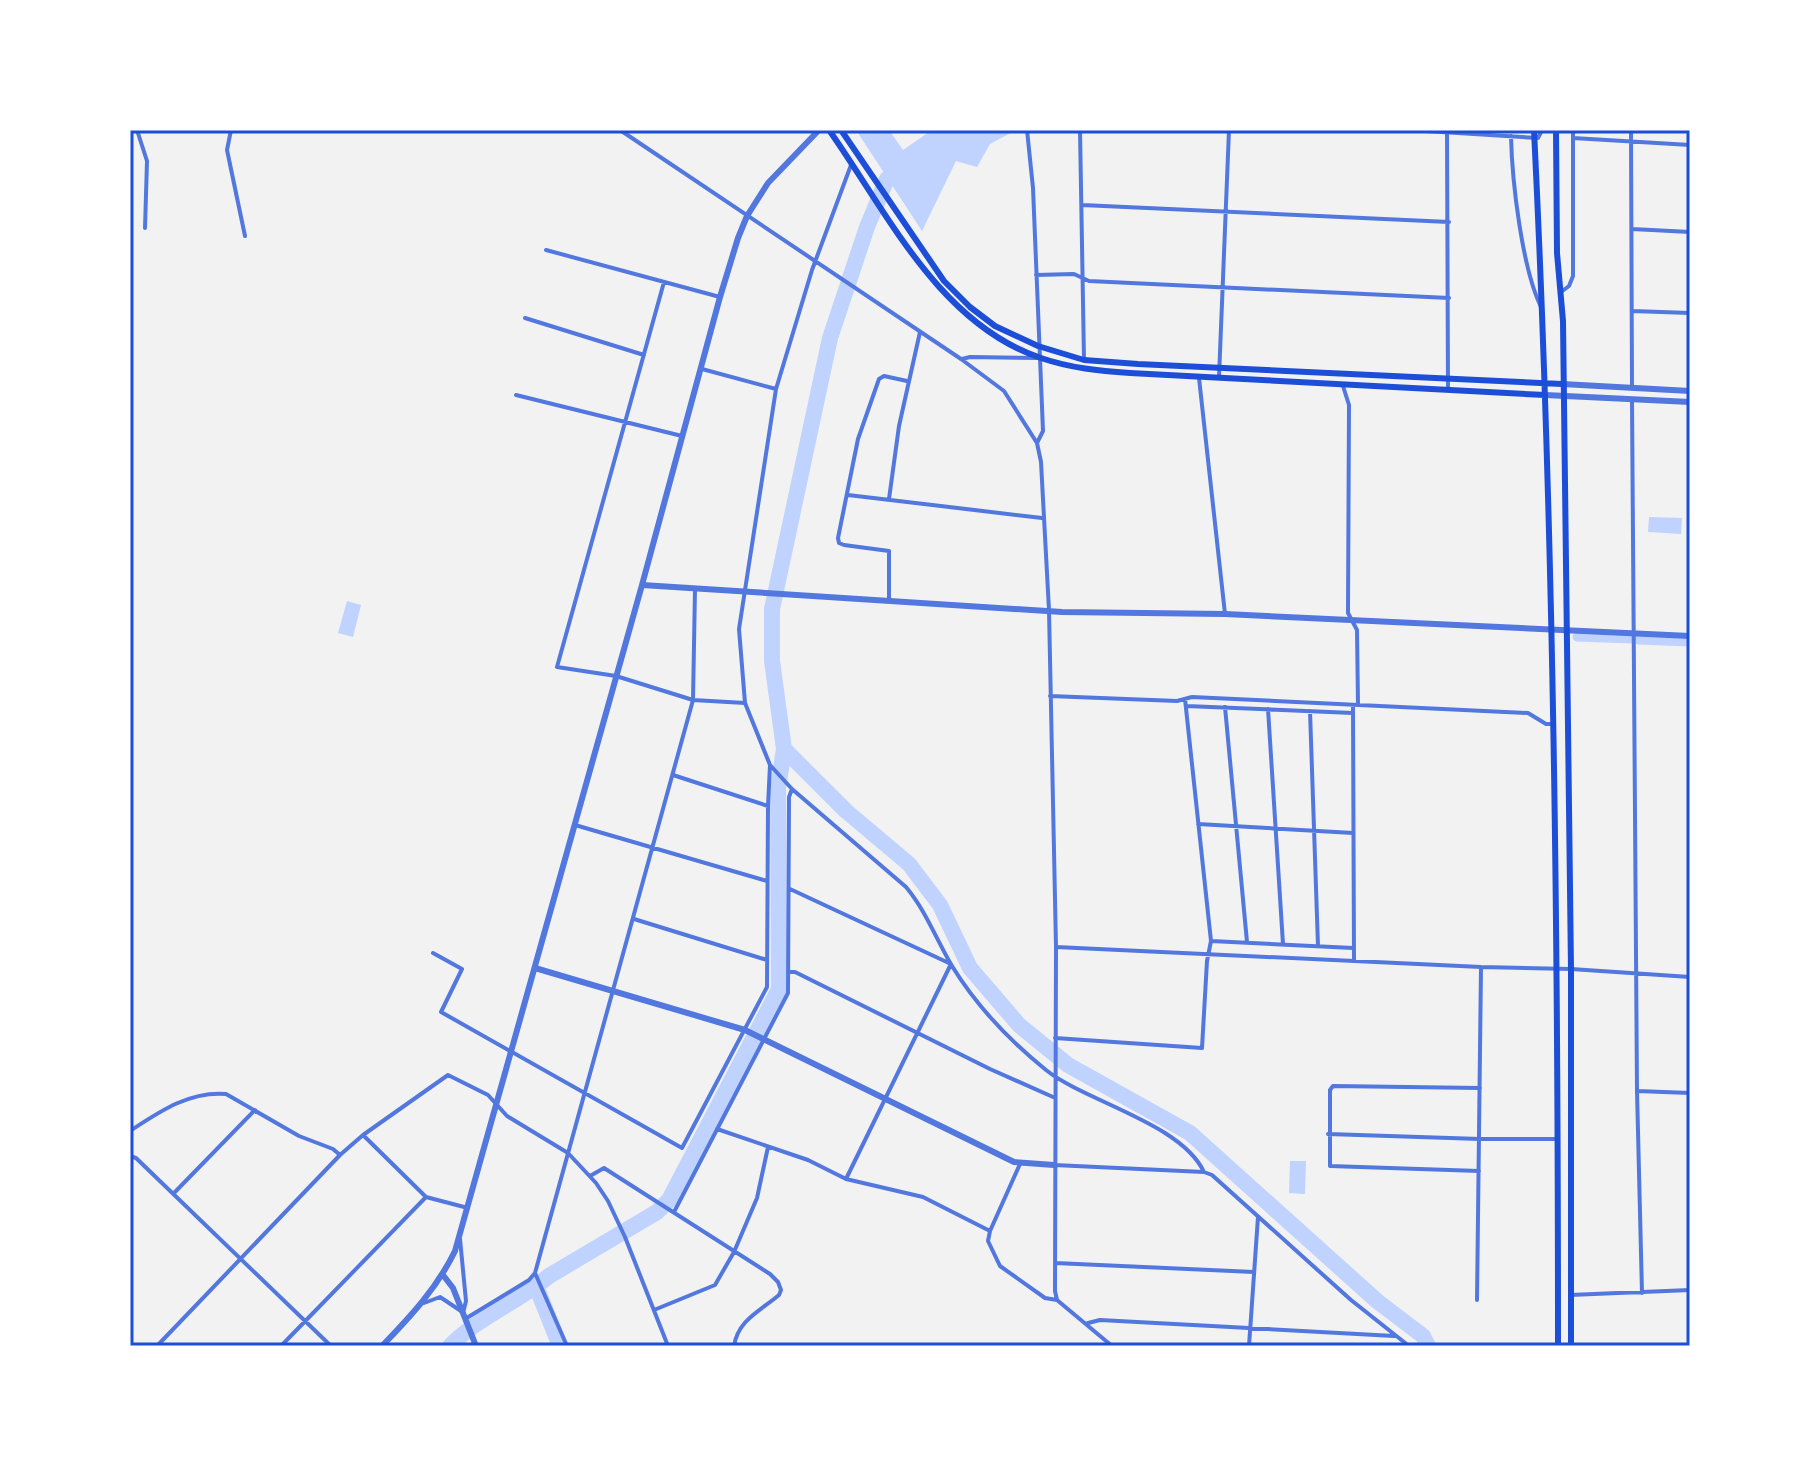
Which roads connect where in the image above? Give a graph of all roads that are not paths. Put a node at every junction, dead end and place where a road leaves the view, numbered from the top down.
1 (137, 130) edge
2 (231, 130) edge
3 (620, 130) edge
4 (819, 130) edge
5 (829, 130) edge
6 (841, 130) edge
7 (1027, 130) edge
8 (1080, 130) edge
9 (1229, 130) edge
10 (1409, 130) edge
11 (1534, 130) edge
12 (1542, 130) edge
13 (1556, 130) edge
14 (1573, 130) edge
15 (1631, 130) edge
16 (1447, 131) edge
17 (1511, 136) junction
18 (1573, 138) junction
19 (1631, 142) junction
20 (1690, 145) edge
21 (854, 166) junction
22 (1082, 205) junction
23 (1227, 211) junction
24 (747, 216) junction
25 (1449, 222) junction
26 (145, 228) dead end
27 (1632, 229) junction
28 (1690, 232) edge
29 (245, 236) dead end
30 (546, 250) dead end
31 (818, 263) junction
32 (1036, 275) junction
33 (1082, 278) junction
34 (664, 282) junction
35 (1222, 288) junction
36 (1561, 292) junction
37 (720, 297) junction
38 (1449, 298) junction
39 (1632, 311) junction
40 (1543, 313) junction
41 (1690, 313) edge
42 (525, 318) dead end
43 (920, 332) junction
44 (1038, 346) junction
45 (644, 355) junction
46 (1039, 358) junction
47 (961, 359) junction
48 (1084, 360) junction
49 (1219, 367) junction
50 (700, 368) junction
51 (1084, 369) junction
52 (1199, 376) junction
53 (1219, 377) junction
54 (1449, 380) junction
55 (907, 381) junction
56 (1343, 383) junction
57 (1545, 383) junction
58 (1562, 384) junction
59 (1632, 388) junction
60 (776, 389) junction
61 (1448, 389) junction
62 (1690, 391) edge
63 (516, 395) dead end
64 (1545, 395) junction
65 (1562, 396) junction
66 (1632, 399) junction
67 (1690, 402) edge
68 (626, 422) junction
69 (682, 436) junction
70 (1037, 443) junction
71 (848, 495) junction
72 (889, 499) junction
73 (1042, 518) junction
74 (642, 585) junction
75 (695, 589) junction
76 (746, 592) junction
77 (889, 601) junction
78 (1049, 610) junction
79 (1225, 614) junction
80 (1352, 620) junction
81 (1552, 628) junction
82 (1566, 629) junction
83 (1634, 633) junction
84 (1690, 636) edge
85 (616, 676) junction
86 (1050, 696) junction
87 (1185, 699) junction
88 (693, 700) junction
89 (745, 703) junction
90 (1355, 705) junction
91 (1186, 706) junction
92 (1225, 707) junction
93 (1268, 709) junction
94 (1310, 711) junction
95 (1353, 713) junction
96 (1554, 724) junction
97 (771, 766) junction
98 (673, 775) junction
99 (792, 789) junction
100 (768, 806) junction
101 (1198, 824) junction
102 (575, 825) junction
103 (1236, 827) junction
104 (1275, 829) junction
105 (1314, 832) junction
106 (1353, 833) junction
107 (653, 847) junction
108 (767, 881) junction
109 (789, 889) junction
110 (634, 919) junction
111 (1211, 941) junction
112 (1247, 942) junction
113 (1283, 944) junction
114 (1318, 946) junction
115 (1056, 947) junction
116 (1353, 948) junction
117 (433, 953) dead end
118 (1209, 955) junction
119 (767, 960) junction
120 (1354, 961) junction
121 (951, 964) junction
122 (1481, 967) junction
123 (535, 968) junction
124 (1555, 968) junction
125 (1571, 969) junction
126 (788, 972) junction
127 (1637, 974) junction
128 (1690, 977) edge
129 (613, 991) junction
130 (747, 1031) junction
131 (918, 1033) junction
132 (763, 1039) junction
133 (1055, 1041) junction
134 (511, 1052) junction
135 (1055, 1073) junction
136 (1480, 1088) junction
137 (1637, 1091) junction
138 (585, 1093) junction
139 (1690, 1093) edge
140 (1054, 1097) junction
141 (885, 1099) junction
142 (497, 1105) junction
143 (255, 1110) junction
144 (717, 1129) junction
145 (130, 1131) edge
146 (1328, 1134) junction
147 (363, 1135) junction
148 (1480, 1139) junction
149 (1558, 1139) junction
150 (768, 1147) junction
151 (568, 1153) junction
152 (340, 1155) junction
153 (130, 1156) edge
154 (1020, 1164) junction
155 (1054, 1165) junction
156 (1479, 1171) junction
157 (1204, 1172) junction
158 (590, 1176) junction
159 (846, 1179) junction
160 (174, 1193) junction
161 (426, 1197) junction
162 (468, 1208) junction
163 (672, 1211) junction
164 (1258, 1217) junction
165 (990, 1231) junction
166 (460, 1237) junction
167 (734, 1252) junction
168 (241, 1259) junction
169 (1055, 1263) junction
170 (1254, 1272) junction
171 (535, 1273) junction
172 (443, 1275) junction
173 (1690, 1290) edge
174 (1642, 1293) junction
175 (1570, 1295) junction
176 (1057, 1300) junction
177 (1477, 1300) dead end
178 (423, 1303) junction
179 (654, 1310) junction
180 (465, 1319) junction
181 (305, 1322) junction
182 (1087, 1324) junction
183 (1250, 1330) junction
184 (1396, 1336) junction
185 (157, 1346) edge
186 (281, 1346) edge
187 (331, 1346) edge
188 (382, 1346) edge
189 (476, 1346) edge
190 (567, 1346) edge
191 (668, 1346) edge
192 (734, 1346) edge
193 (1112, 1346) edge
194 (1249, 1346) edge
195 (1409, 1346) edge
196 (1558, 1346) edge
197 (1571, 1346) edge

1 - 26 street
2 - 29 street
3 - 24 street
4 - 24 street
5 - 21 main road
6 - 44 main road
7 - 32 street
8 - 22 street
9 - 23 street
10 - 16 street
11 - 40 main road
12 - 17 street
13 - 36 main road
14 - 18 street
15 - 19 street
16 - 17 street
16 - 25 street
17 - 40 street
18 - 19 street
18 - 36 street
19 - 20 street
19 - 27 street
21 - 31 street
21 - 46 main road
22 - 23 street
22 - 33 street
23 - 25 street
23 - 35 street
24 - 31 street
24 - 37 street
25 - 38 street
27 - 28 street
27 - 39 street
30 - 34 street
31 - 43 street
31 - 60 street
32 - 33 street
32 - 44 street
33 - 35 street
33 - 48 street
34 - 37 street
34 - 45 street
35 - 38 street
35 - 49 street
36 - 58 main road
37 - 50 street
38 - 54 street
39 - 41 street
39 - 59 street
40 - 57 main road
42 - 45 street
43 - 47 street
43 - 55 street
44 - 46 street
44 - 48 main road
45 - 68 street
46 - 47 street
46 - 51 main road
46 - 70 street
47 - 70 street
48 - 49 main road
48 - 51 street
49 - 53 street
49 - 54 main road
50 - 60 street
50 - 69 street
51 - 52 main road
52 - 53 main road
52 - 79 street
53 - 56 main road
54 - 57 main road
54 - 61 street
55 - 71 street
55 - 72 street
56 - 61 main road
56 - 80 street
57 - 58 main road
57 - 64 main road
58 - 59 street
58 - 65 main road
59 - 62 street
60 - 76 street
61 - 64 main road
63 - 68 street
64 - 65 street
64 - 81 main road
65 - 66 street
65 - 82 main road
66 - 67 street
66 - 83 street
68 - 69 street
68 - 85 street
69 - 74 street
70 - 73 street
71 - 72 street
71 - 77 street
72 - 73 street
73 - 78 street
74 - 75 street
74 - 85 street
75 - 76 street
75 - 88 street
76 - 77 street
76 - 89 street
77 - 78 street
78 - 79 street
78 - 86 street
79 - 80 street
80 - 81 street
80 - 90 street
81 - 82 street
81 - 96 main road
82 - 83 street
82 - 125 main road
83 - 84 street
83 - 127 street
85 - 88 street
85 - 102 street
86 - 87 street
86 - 115 street
87 - 90 street
87 - 91 street
88 - 89 street
88 - 98 street
89 - 97 street
90 - 95 street
90 - 96 street
91 - 92 street
91 - 101 street
92 - 93 street
92 - 103 street
93 - 94 street
93 - 104 street
94 - 95 street
94 - 105 street
95 - 106 street
96 - 124 main road
97 - 99 street
97 - 100 street
98 - 100 street
98 - 107 street
99 - 109 street
99 - 121 street
100 - 108 street
101 - 103 street
101 - 111 street
102 - 107 street
102 - 123 street
103 - 104 street
103 - 112 street
104 - 105 street
104 - 113 street
105 - 106 street
105 - 114 street
106 - 116 street
107 - 108 street
107 - 110 street
108 - 119 street
109 - 121 street
109 - 126 street
110 - 119 street
110 - 129 street
111 - 112 street
111 - 118 street
112 - 113 street
113 - 114 street
114 - 116 street
115 - 118 street
115 - 133 street
116 - 120 street
117 - 134 street
118 - 120 street
118 - 133 street
119 - 130 street
120 - 122 street
121 - 131 street
121 - 135 street
122 - 124 street
122 - 136 street
123 - 129 street
123 - 134 street
124 - 125 street
124 - 149 main road
125 - 127 street
125 - 175 main road
126 - 131 street
126 - 132 street
127 - 128 street
127 - 137 street
129 - 130 street
129 - 138 street
130 - 132 street
130 - 138 street
131 - 140 street
131 - 141 street
132 - 141 street
132 - 144 street
133 - 135 street
134 - 138 street
134 - 142 street
135 - 140 street
135 - 157 street
136 - 146 street
136 - 148 street
137 - 139 street
137 - 174 street
138 - 151 street
140 - 155 street
141 - 154 street
141 - 159 street
142 - 147 street
142 - 151 street
142 - 162 street
143 - 145 street
143 - 152 street
143 - 160 street
144 - 150 street
144 - 163 street
146 - 148 street
146 - 156 street
147 - 152 street
147 - 161 street
148 - 149 street
148 - 156 street
149 - 196 main road
150 - 159 street
150 - 167 street
151 - 158 street
151 - 171 street
152 - 168 street
153 - 160 street
154 - 155 street
154 - 165 street
155 - 157 street
155 - 169 street
156 - 177 street
157 - 164 street
158 - 163 street
158 - 179 street
159 - 165 street
160 - 168 street
161 - 162 street
161 - 181 street
162 - 166 street
163 - 167 street
164 - 170 street
164 - 184 street
165 - 176 street
166 - 172 street
166 - 180 street
167 - 179 street
167 - 192 street
168 - 181 street
168 - 185 street
169 - 170 street
169 - 176 street
170 - 183 street
171 - 180 street
171 - 190 street
172 - 178 street
172 - 180 street
173 - 174 street
174 - 175 street
175 - 197 main road
176 - 182 street
178 - 180 street
178 - 188 street
179 - 191 street
180 - 189 street
181 - 186 street
181 - 187 street
182 - 183 street
182 - 193 street
183 - 184 street
183 - 194 street
184 - 195 street

